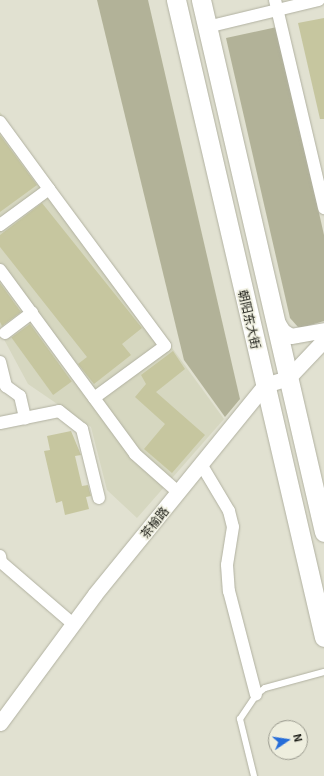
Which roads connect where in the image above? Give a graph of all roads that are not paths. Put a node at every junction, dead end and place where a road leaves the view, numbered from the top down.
1 (176, 0) edge
2 (201, 0) edge
3 (319, 0) edge
4 (276, 5) edge
5 (207, 27) junction
6 (0, 122) edge
7 (49, 189) junction
8 (324, 208) edge
9 (0, 225) edge
10 (0, 270) edge
11 (32, 313) junction
12 (274, 316) junction
13 (324, 330) edge
14 (5, 333) dead end
15 (324, 340) edge
16 (0, 362) edge
17 (288, 378) junction
18 (265, 385) junction
19 (94, 398) junction
20 (25, 418) junction
21 (0, 423) edge
22 (201, 464) junction
23 (178, 492) junction
24 (99, 498) dead end
25 (324, 532) edge
26 (0, 556) edge
27 (73, 624) junction
28 (324, 637) edge
29 (324, 672) edge
30 (256, 695) junction
31 (0, 723) edge
32 (254, 776) edge

1 - 18 main road, 朝阳东大街
2 - 5 main road, 朝阳东大街
3 - 4 street
4 - 5 street
4 - 8 street
5 - 12 main road, 朝阳东大街
6 - 7 street
7 - 9 street
7 - 19 street
10 - 11 street
11 - 14 street
11 - 19 street
12 - 13 street
12 - 17 main road, 朝阳东大街
15 - 17 street
16 - 20 street
17 - 18 street
17 - 25 main road, 朝阳东大街
18 - 22 street, 茶榆路
18 - 28 main road, 朝阳东大街
19 - 23 street
20 - 21 street
20 - 24 street
22 - 23 street, 茶榆路
22 - 30 street
23 - 27 street, 茶榆路
26 - 27 street
27 - 31 street, 茶榆路
29 - 30 lane
30 - 32 lane

